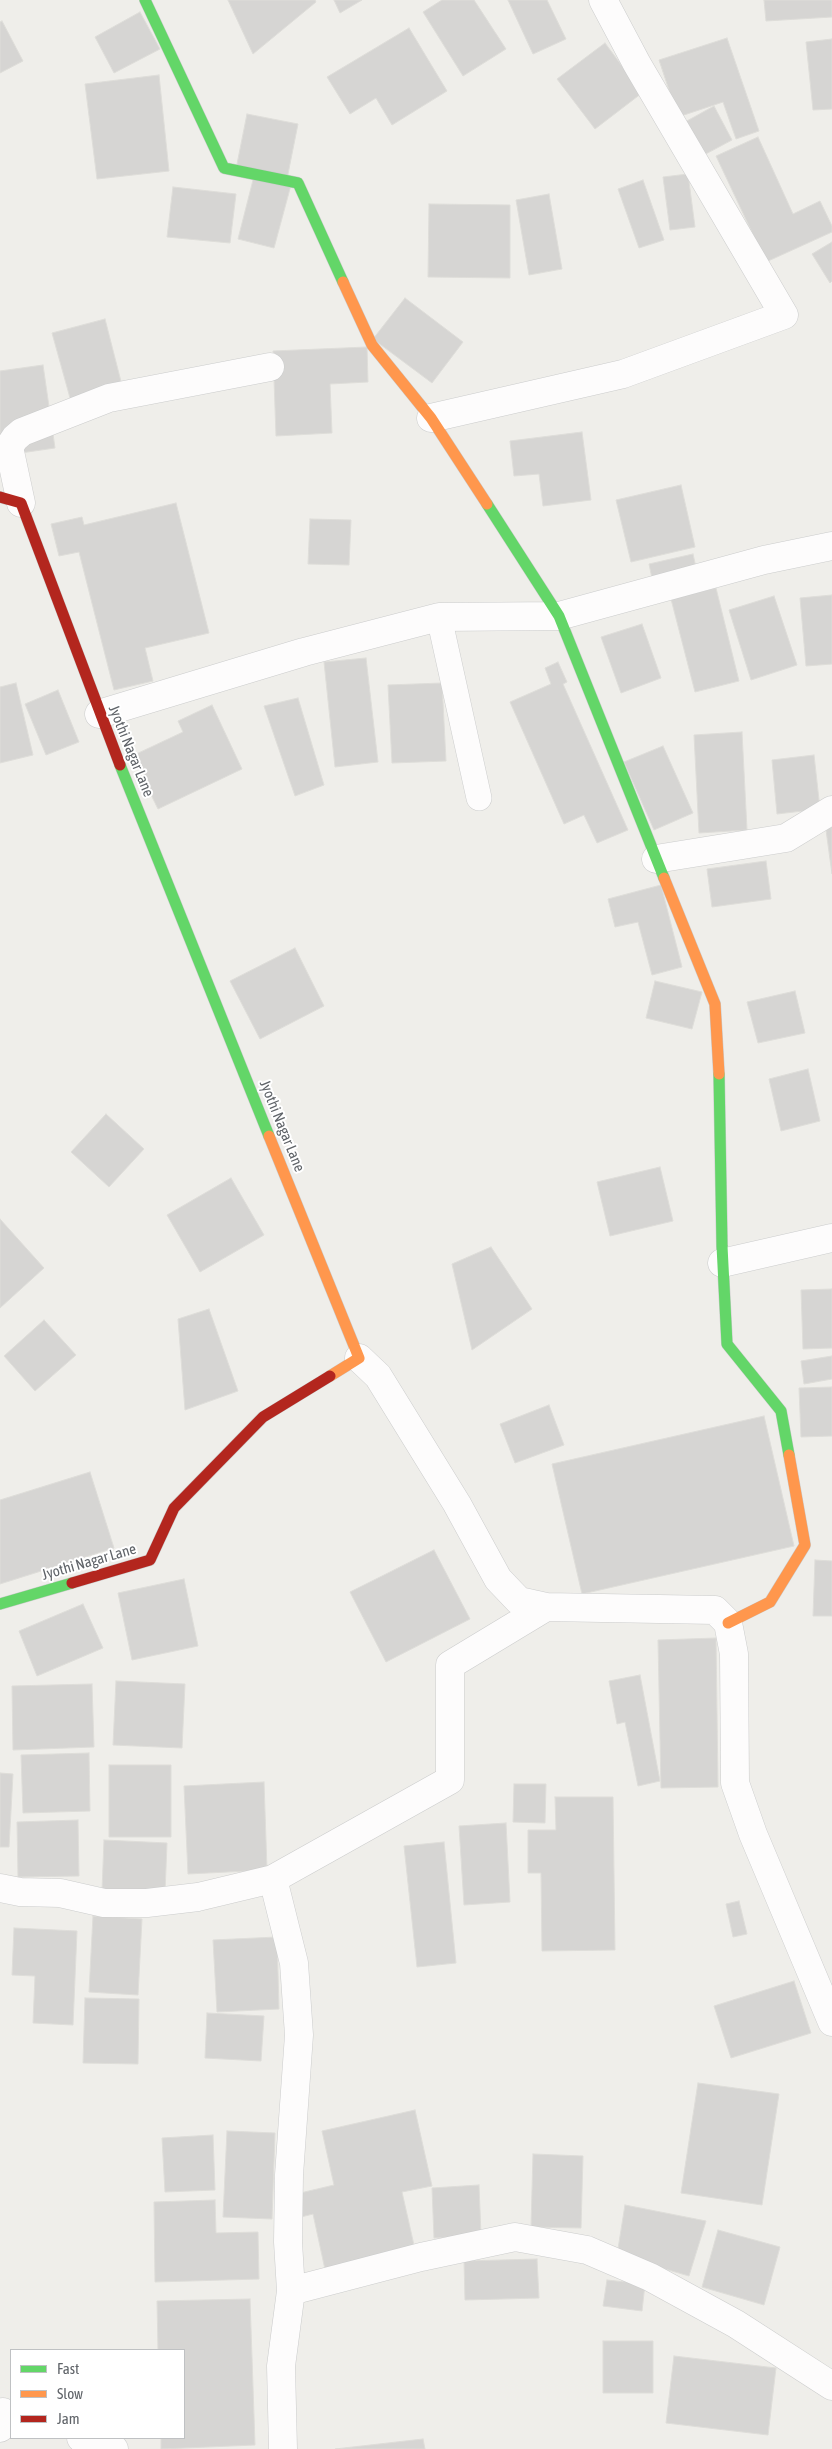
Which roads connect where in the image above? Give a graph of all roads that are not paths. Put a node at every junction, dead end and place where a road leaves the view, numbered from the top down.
1 (145, 0) edge
2 (603, 0) edge
3 (270, 367) dead end
4 (431, 418) junction
5 (10, 500) edge
6 (832, 546) edge
7 (559, 616) junction
8 (439, 617) junction
9 (100, 714) junction
10 (479, 798) dead end
11 (832, 810) edge
12 (656, 859) junction
13 (832, 1238) edge
14 (722, 1263) junction
15 (359, 1358) junction
16 (0, 1604) edge
17 (546, 1607) junction
18 (728, 1623) junction
19 (272, 1879) junction
20 (0, 1888) edge
21 (831, 2014) edge
22 (291, 2291) junction
23 (832, 2386) edge
24 (84, 2439) edge
25 (114, 2449) edge
26 (283, 2449) edge

1 - 4 street
2 - 4 street
3 - 5 street
4 - 7 street
5 - 9 street, Jyothi Nagar Lane
6 - 7 street
7 - 8 street
7 - 12 street
8 - 9 street
8 - 10 lane
9 - 15 street, Jyothi Nagar Lane
11 - 12 street
12 - 14 street
13 - 14 street
14 - 18 street
15 - 16 street, Jyothi Nagar Lane
15 - 17 street
17 - 18 street
17 - 19 street
18 - 21 street
19 - 20 street
19 - 22 street
22 - 23 street
22 - 26 street
24 - 25 street

